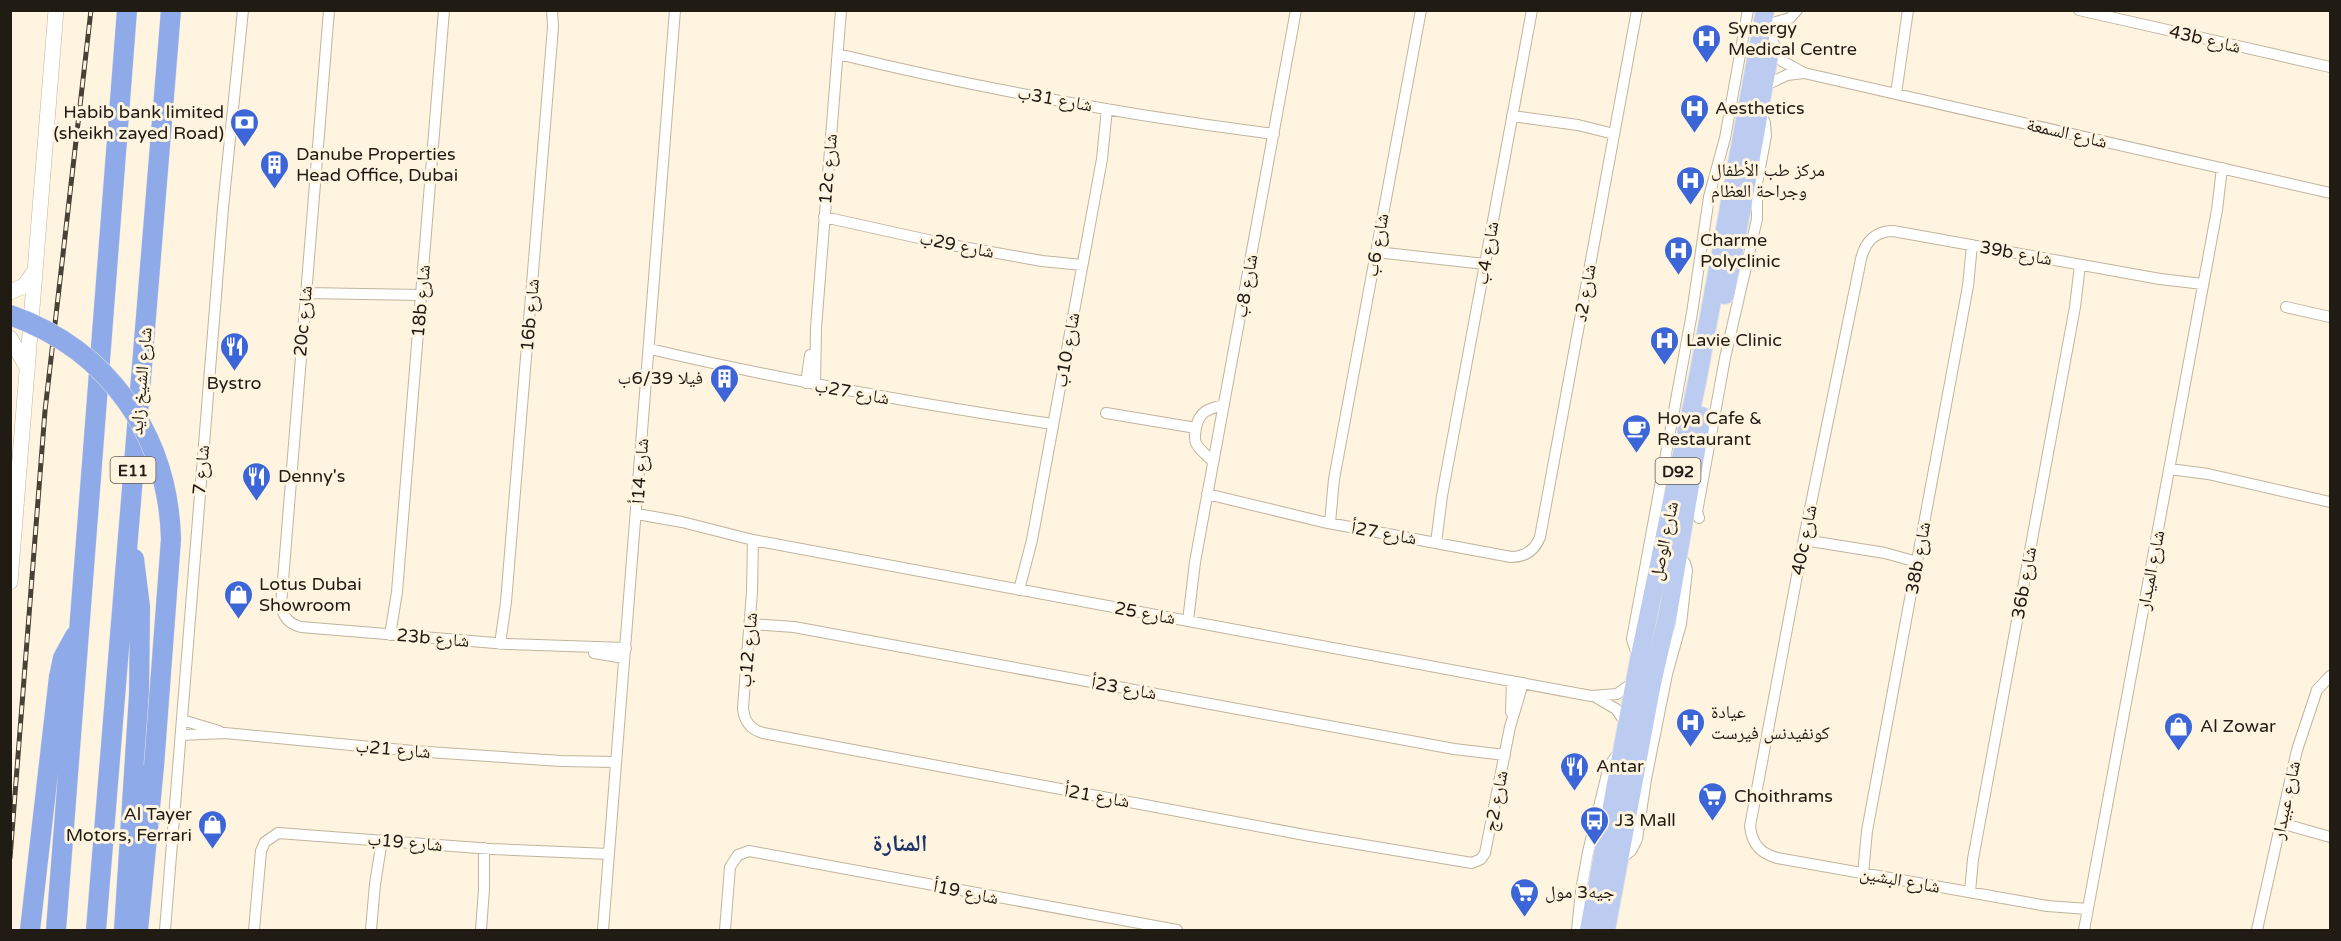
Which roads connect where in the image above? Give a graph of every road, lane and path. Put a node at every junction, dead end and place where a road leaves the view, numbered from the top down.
1 (56, 10) edge
2 (171, 10) edge
3 (243, 10) edge
4 (329, 10) edge
5 (444, 10) edge
6 (555, 10) edge
7 (675, 10) edge
8 (841, 10) edge
9 (1296, 10) edge
10 (1421, 10) edge
11 (1532, 10) edge
12 (1637, 10) edge
13 (1748, 10) edge
14 (1797, 10) edge
15 (1908, 10) edge
16 (2079, 10) edge
17 (125, 14) edge
18 (1773, 14) edge
19 (1772, 40) junction
20 (838, 59) junction
21 (2331, 67) edge
22 (1804, 73) junction
23 (1764, 86) junction
24 (1892, 93) junction
25 (1111, 110) junction
26 (1513, 112) junction
27 (1615, 131) junction
28 (1273, 138) junction
29 (2225, 169) junction
30 (2331, 193) edge
31 (824, 222) junction
32 (1873, 236) joint
33 (1976, 246) junction
34 (1377, 248) junction
35 (2083, 266) junction
36 (1484, 267) junction
37 (1082, 268) junction
38 (36, 269) junction
39 (2202, 288) junction
40 (306, 289) junction
41 (10, 292) edge
42 (421, 299) junction
43 (2286, 308) dead end
44 (10, 315) edge
45 (2331, 317) edge
46 (10, 338) edge
47 (649, 354) junction
48 (27, 367) junction
49 (811, 384) junction
50 (1224, 405) junction
51 (1106, 413) dead end
52 (1052, 428) junction
53 (1196, 428) junction
54 (1213, 462) junction
55 (2171, 466) junction
56 (1696, 484) junction
57 (1207, 499) junction
58 (2331, 502) edge
59 (636, 518) junction
60 (1699, 518) dead end
61 (1326, 523) junction
62 (128, 534) junction
63 (1804, 537) junction
64 (757, 541) junction
65 (1432, 542) junction
66 (12, 543) edge
67 (1511, 557) joint
68 (1918, 558) junction
69 (10, 582) edge
70 (1024, 591) junction
71 (750, 620) junction
72 (1185, 620) junction
73 (296, 626) joint
74 (79, 632) junction
75 (394, 635) junction
76 (503, 644) junction
77 (625, 653) junction
78 (1639, 660) junction
79 (2331, 676) edge
80 (1636, 681) junction
81 (1518, 682) junction
82 (1591, 696) junction
83 (743, 708) joint
84 (182, 720) junction
85 (1627, 726) junction
86 (225, 733) junction
87 (180, 735) junction
88 (1623, 749) junction
89 (1504, 758) junction
90 (616, 765) junction
91 (2280, 827) junction
92 (2325, 836) edge
93 (378, 840) junction
94 (1756, 847) joint
95 (488, 849) junction
96 (608, 858) junction
97 (1467, 863) joint
98 (1859, 873) junction
99 (1966, 892) junction
100 (2087, 914) junction
101 (1608, 928) edge
102 (30, 930) edge
103 (56, 930) edge
104 (96, 930) edge
105 (124, 930) edge
106 (138, 930) edge
107 (165, 930) edge
108 (254, 930) edge
109 (371, 930) edge
110 (481, 930) edge
111 (603, 930) edge
112 (725, 930) edge
113 (1177, 930) edge
114 (1577, 930) edge
115 (1589, 930) edge
116 (2084, 930) edge
117 (2257, 930) edge

1 - 38 street
2 - 62 highway, شارع الشيخ زايد / E11
3 - 84 street, شارع 7
4 - 40 street, 20c شارع
5 - 42 street, 18b شارع
6 - 76 street, 16b شارع
7 - 47 street, شارع 14أ
8 - 20 street, 12c شارع
9 - 28 street, شارع 8ب
10 - 34 street, شارع 6ب
11 - 26 street, شارع 4ب
12 - 27 street, شارع 2د
13 - 78 street
14 - 18 street
15 - 24 street
16 - 21 street, 43b شارع
17 - 74 highway, E11
18 - 19 main road, شارع الوصل / D92
18 - 78 main road, شارع الوصل / D92
19 - 22 street, شارع السمعة
19 - 23 main road, شارع الوصل / D92
20 - 25 street, شارع 31ب
20 - 31 street, 12c شارع
22 - 23 street, شارع السمعة
22 - 24 street, شارع السمعة
23 - 56 main road, شارع الوصل / D92
24 - 29 street, شارع السمعة
25 - 28 street, شارع 31ب
25 - 37 street, شارع 10ب
26 - 27 street
26 - 36 street, شارع 4ب
27 - 67 street, شارع 2د
28 - 50 street, شارع 8ب
29 - 30 street, شارع السمعة
29 - 39 street, شارع الميدار
31 - 37 street, شارع 29ب
31 - 49 street, 12c شارع
32 - 33 street, 39b شارع
32 - 63 street, 40c شارع
33 - 35 street, 39b شارع
33 - 68 street, 38b شارع
34 - 36 street
34 - 61 street, شارع 6ب
35 - 39 street, 39b شارع
35 - 99 street, 36b شارع
36 - 65 street, شارع 4ب
37 - 52 street, شارع 10ب
38 - 41 street
38 - 48 street
39 - 55 street, شارع الميدار
40 - 42 street
40 - 73 street, 20c شارع
42 - 75 street, 18b شارع
43 - 45 street
44 - 106 highway, bridge
46 - 48 street
47 - 49 street, شارع 27ب
47 - 59 street, شارع 14أ
48 - 66 street
49 - 52 street, شارع 27ب
50 - 53 street
50 - 54 street, شارع 8ب
51 - 53 street
52 - 70 street, شارع 10ب
53 - 54 street
54 - 57 street, شارع 8ب
55 - 58 street
55 - 100 street, شارع الميدار
56 - 60 street
56 - 101 main road, شارع الوصل / D92
57 - 61 street, شارع 27أ
57 - 72 street, شارع 8ب
59 - 64 street, شارع 25
59 - 77 street, شارع 14أ
61 - 65 street, شارع 27أ
62 - 104 highway, شارع الشيخ زايد / E11
62 - 105 highway
63 - 68 street
63 - 94 street, 40c شارع
64 - 70 street, شارع 25
64 - 71 street, شارع 12ب
65 - 67 street, شارع 27أ
66 - 69 street
68 - 98 street, 38b شارع
70 - 72 street, شارع 25
71 - 83 street, شارع 12ب
71 - 89 street, شارع 23أ
72 - 81 street, شارع 25
73 - 75 street, 23b شارع
74 - 102 highway
74 - 103 highway, E11
75 - 76 street, 23b شارع
76 - 77 street, 23b شارع
77 - 90 street, شارع 14أ
78 - 80 main road, شارع الوصل / D92
79 - 91 street, شارع عبيدار
80 - 82 street, شارع 25
80 - 85 main road, شارع الوصل / D92
81 - 82 street, شارع 25
81 - 89 street, شارع 2ج
82 - 85 street, شارع 25
83 - 97 street, شارع 21أ
84 - 86 street, شارع 21ب
84 - 87 street, شارع 7
85 - 88 main road, شارع الوصل / D92
86 - 87 street, شارع 21ب
86 - 90 street, شارع 21ب
87 - 107 street, شارع 7
88 - 114 street
88 - 115 main road, شارع الوصل / D92
89 - 97 street, شارع 2ج
90 - 96 street, شارع 14أ
91 - 92 street
91 - 117 street, شارع عبيدار
93 - 95 street, شارع 19ب
93 - 108 street, شارع 19ب
93 - 109 street
94 - 98 street, شارع البشين
95 - 96 street, شارع 19ب
95 - 110 street
96 - 111 street, شارع 14أ
98 - 99 street, شارع البشين
99 - 100 street, شارع البشين
100 - 116 street, شارع الميدار
112 - 113 street, شارع 19أ

